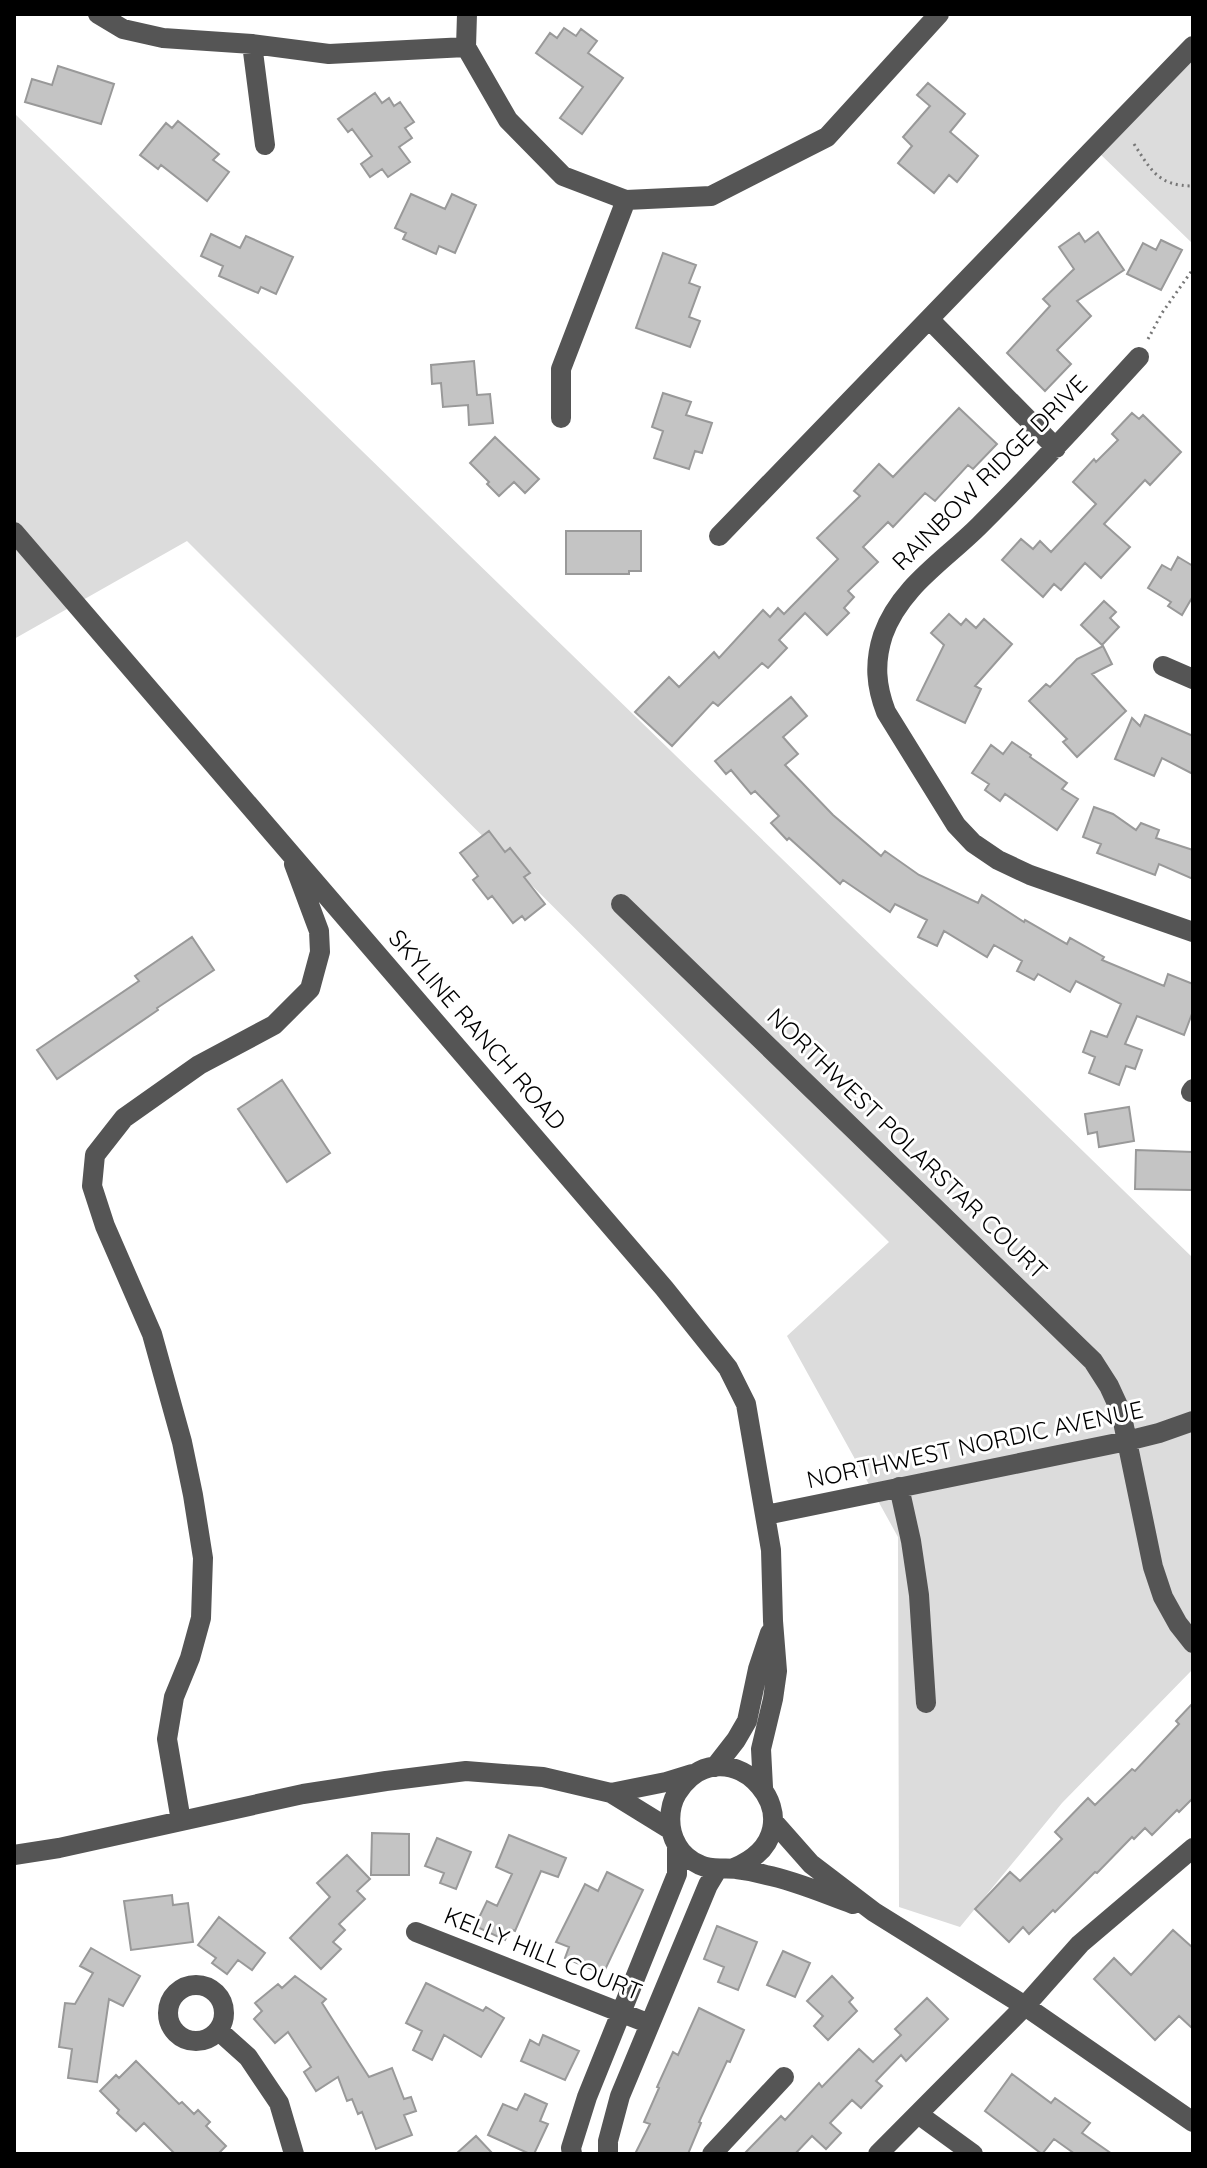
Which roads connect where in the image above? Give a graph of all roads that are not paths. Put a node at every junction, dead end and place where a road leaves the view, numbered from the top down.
1 (98, 14) edge
2 (467, 14) edge
3 (939, 14) edge
4 (252, 44) junction
5 (1193, 46) edge
6 (466, 47) junction
7 (265, 145) dead end
8 (626, 200) junction
9 (929, 319) junction
10 (1139, 357) road end
11 (561, 418) dead end
12 (1056, 448) junction
13 (14, 532) edge
14 (719, 536) dead end
15 (1163, 666) dead end
16 (1193, 679) edge
17 (290, 852) junction
18 (621, 904) dead end
19 (1193, 932) edge
20 (1193, 1421) edge
21 (1127, 1441) junction
22 (899, 1487) junction
23 (766, 1515) junction
24 (773, 1621) junction
25 (1193, 1643) edge
26 (926, 1703) dead end
27 (707, 1770) junction
28 (763, 1787) junction
29 (611, 1793) junction
30 (181, 1821) junction
31 (773, 1821) junction
32 (674, 1838) junction
33 (1193, 1848) edge
34 (14, 1855) edge
35 (726, 1869) junction
36 (874, 1912) junction
37 (416, 1932) dead end
38 (1025, 2006) junction
39 (621, 2013) junction
40 (650, 2024) junction
41 (219, 2031) dead end
42 (784, 2077) dead end
43 (918, 2114) junction
44 (1193, 2122) edge
45 (294, 2154) edge
46 (572, 2154) edge
47 (608, 2154) edge
48 (712, 2154) edge
49 (878, 2154) edge
50 (973, 2154) edge

1 - 4 street
2 - 6 street
3 - 8 street
4 - 6 street
4 - 7 street
5 - 9 street
6 - 8 street
8 - 11 street
9 - 12 street
9 - 14 street
10 - 12 street, RAINBOW RIDGE DRIVE
12 - 19 street, RAINBOW RIDGE DRIVE
13 - 17 street, SKYLINE RANCH ROAD
15 - 16 street
17 - 23 street, SKYLINE RANCH ROAD
17 - 30 street
18 - 21 street, NORTHWEST POLARSTAR COURT
20 - 21 street, NORTHWEST NORDIC AVENUE
21 - 22 street, NORTHWEST NORDIC AVENUE
21 - 25 street, NORTHWEST POLARSTAR COURT
22 - 23 street, NORTHWEST NORDIC AVENUE
22 - 26 street
23 - 24 street, SKYLINE RANCH ROAD
24 - 27 street, SKYLINE RANCH ROAD
24 - 28 street, SKYLINE RANCH ROAD
27 - 28 street
27 - 29 street
27 - 32 street
28 - 31 street
29 - 30 street
29 - 32 street
30 - 34 street
31 - 35 street
31 - 36 street
32 - 35 street
32 - 39 street
33 - 38 street
35 - 36 street
35 - 40 street
36 - 38 street
37 - 39 street, KELLY HILL COURT
38 - 43 street
38 - 44 street
39 - 40 street, KELLY HILL COURT
39 - 46 street
40 - 47 street
41 - 45 street
42 - 48 street
43 - 49 street
43 - 50 street

